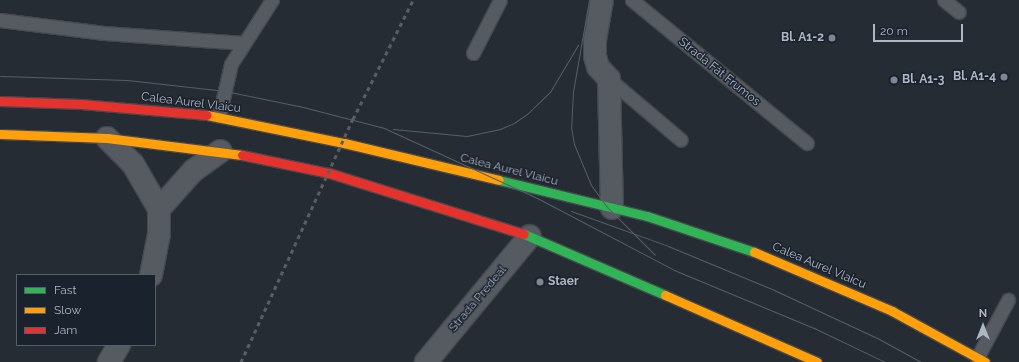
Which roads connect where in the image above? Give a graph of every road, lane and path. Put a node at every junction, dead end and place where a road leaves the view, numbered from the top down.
1 (272, 0) edge
2 (500, 0) edge
3 (602, 0) edge
4 (632, 0) edge
5 (944, 0) edge
6 (959, 12) dead end
7 (0, 20) edge
8 (244, 43) junction
9 (473, 53) dead end
10 (609, 79) junction
11 (0, 102) edge
12 (219, 116) junction
13 (0, 134) edge
14 (107, 138) junction
15 (681, 140) dead end
16 (807, 143) dead end
17 (221, 151) junction
18 (612, 208) junction
19 (159, 209) junction
20 (530, 236) junction
21 (151, 274) edge
22 (1008, 300) dead end
23 (117, 346) edge
24 (981, 360) edge
25 (109, 362) edge
26 (426, 362) edge
27 (817, 362) edge

1 - 8 lane
2 - 9 lane
3 - 10 street
4 - 16 lane, Strada Făt Frumos
5 - 6 lane
7 - 8 lane
8 - 12 lane
10 - 15 lane
10 - 18 street
11 - 12 main road, Calea Aurel Vlaicu
12 - 18 main road, Calea Aurel Vlaicu
13 - 14 main road
14 - 17 main road
14 - 19 street
17 - 19 street
17 - 20 main road
18 - 24 main road, Calea Aurel Vlaicu
19 - 21 street
20 - 26 street, Strada Predeal
20 - 27 main road
22 - 24 lane
23 - 25 street

